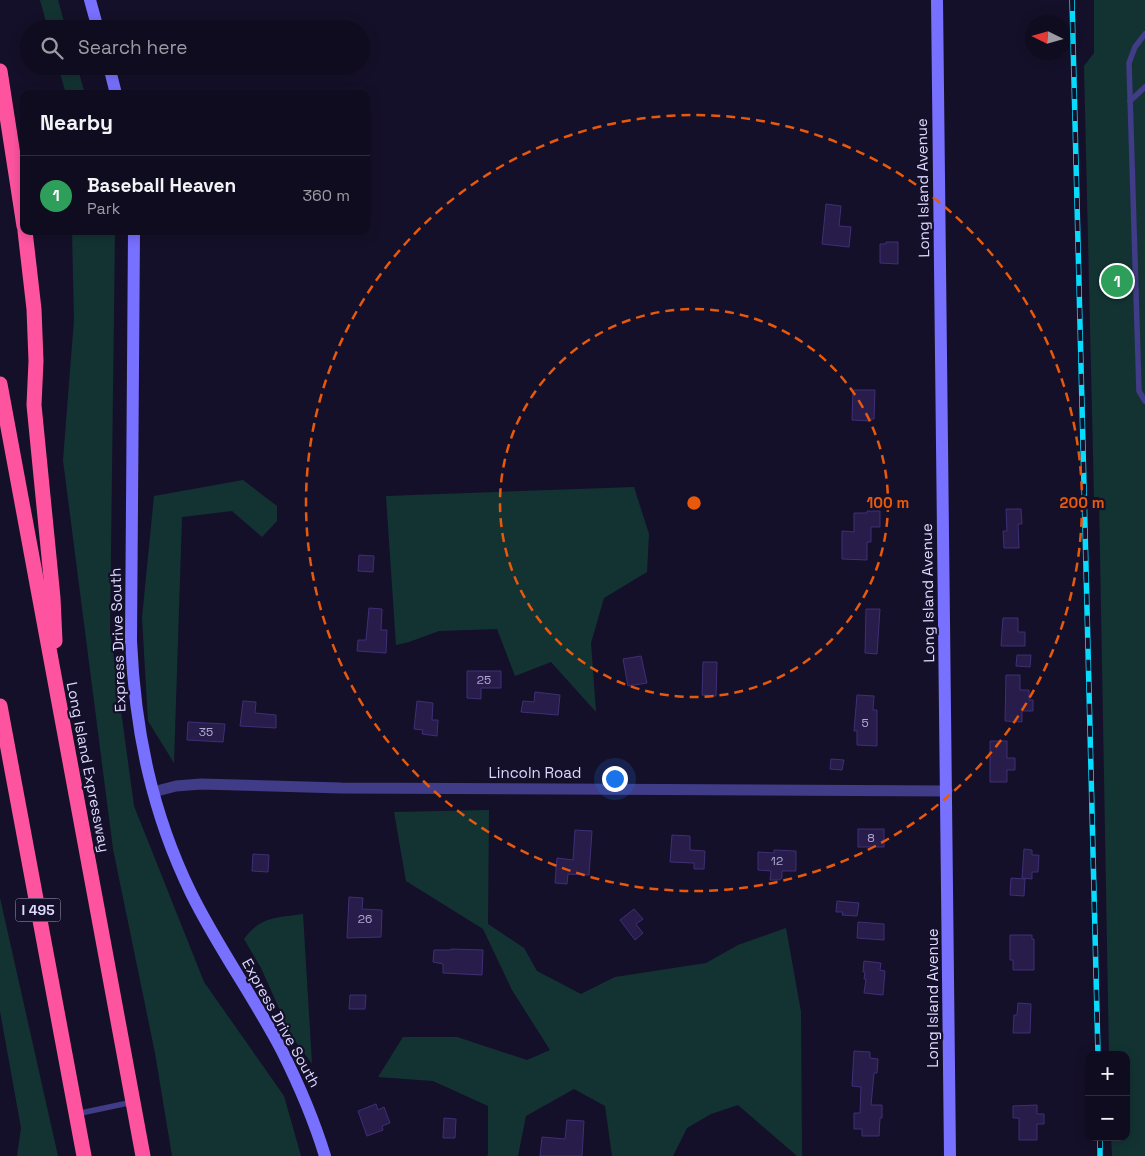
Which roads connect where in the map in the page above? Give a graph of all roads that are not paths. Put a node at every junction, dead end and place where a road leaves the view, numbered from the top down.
1 (90, 0) edge
2 (937, 0) edge
3 (96, 20) edge
4 (1145, 34) edge
5 (0, 71) edge
6 (111, 75) edge
7 (1145, 87) edge
8 (115, 90) edge
9 (1130, 101) junction
10 (20, 200) edge
11 (25, 235) edge
12 (134, 235) edge
13 (0, 384) edge
14 (1145, 401) edge
15 (58, 699) junction
16 (0, 706) edge
17 (947, 791) junction
18 (153, 792) junction
19 (133, 1102) junction
20 (76, 1114) junction
21 (84, 1156) edge
22 (142, 1156) edge
23 (325, 1156) edge
24 (950, 1156) edge

1 - 3 street
2 - 17 street, Long Island Avenue
4 - 9 lane
5 - 10 highway
6 - 8 street
7 - 9 lane
9 - 14 lane
11 - 15 highway
12 - 18 street, Express Drive South
13 - 15 highway, Long Island Expressway
15 - 19 highway, Long Island Expressway
16 - 20 highway, I 495
17 - 18 street, Lincoln Road
17 - 24 street, Long Island Avenue
18 - 23 street, Express Drive South
19 - 20 lane
19 - 22 highway, Long Island Expressway
20 - 21 highway, I 495

